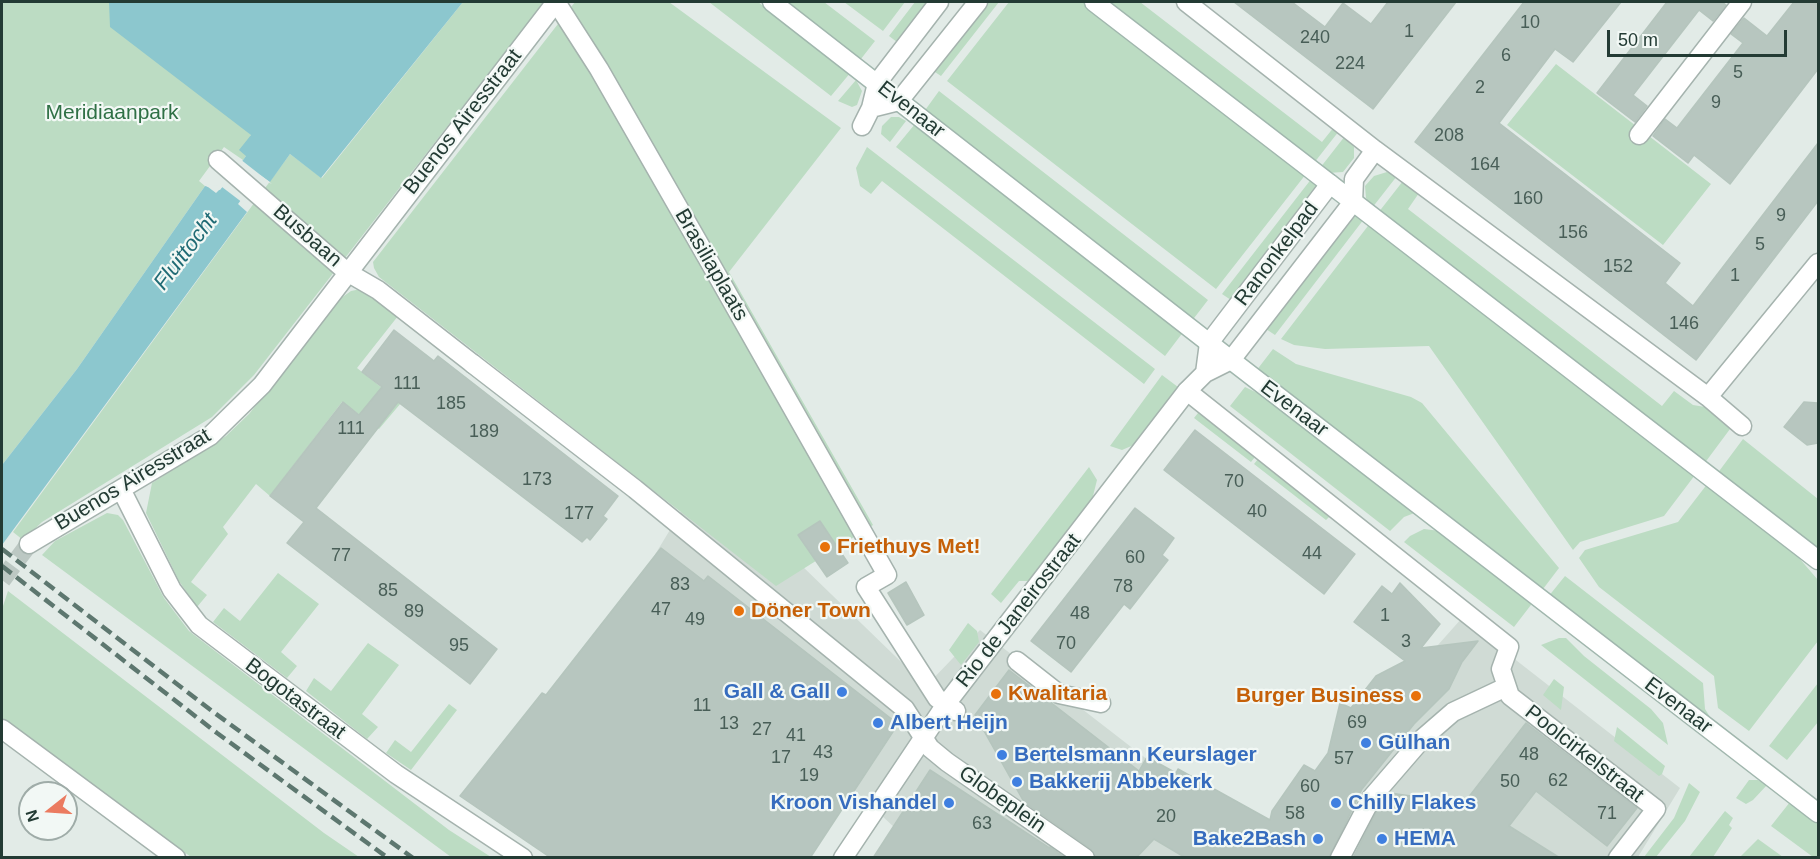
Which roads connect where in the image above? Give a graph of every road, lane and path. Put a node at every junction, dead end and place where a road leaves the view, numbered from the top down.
1 (556, 2) edge
2 (772, 2) edge
3 (939, 2) edge
4 (978, 2) edge
5 (1094, 2) edge
6 (1186, 2) edge
7 (1742, 2) edge
8 (877, 83) junction
9 (899, 101) junction
10 (871, 108) junction
11 (862, 126) dead end
12 (1639, 135) dead end
13 (1375, 150) junction
14 (218, 160) dead end
15 (1354, 178) junction
16 (1330, 184) junction
17 (1353, 202) junction
18 (1818, 263) edge
19 (347, 272) junction
20 (1209, 343) junction
21 (1231, 360) junction
22 (1205, 373) junction
23 (1187, 391) junction
24 (1708, 397) junction
25 (1742, 426) dead end
26 (121, 489) junction
27 (29, 544) tunnel mouth
28 (1818, 560) edge
29 (1017, 661) dead end
30 (1506, 687) junction
31 (1101, 703) dead end
32 (951, 708) junction
33 (2, 729) edge
34 (923, 739) junction
35 (1818, 813) edge
36 (176, 858) edge
37 (523, 858) edge
38 (843, 858) edge
39 (1085, 858) edge
40 (1340, 858) edge
41 (1618, 858) edge

1 - 19 street, Buenos Airesstraat
1 - 32 street, Brasiliaplaats
2 - 8 street, Evenaar
3 - 8 street
4 - 9 street
5 - 16 street
6 - 13 street
7 - 12 street
8 - 9 street, Evenaar
8 - 10 street
9 - 10 street
9 - 20 street, Evenaar
10 - 11 street
13 - 15 street
13 - 24 street
14 - 19 street, Busbaan
15 - 16 street, Ranonkelpad
15 - 17 street, Ranonkelpad
16 - 17 street
16 - 20 street, Ranonkelpad
17 - 21 street, Ranonkelpad
17 - 28 street
18 - 24 street
19 - 26 street, Buenos Airesstraat
19 - 34 street, Globeplein
20 - 21 street, Evenaar
20 - 22 street
21 - 22 street, Rio de Janeirostraat
21 - 35 street, Evenaar
22 - 23 street, Rio de Janeirostraat
23 - 30 street, Poolcirkelstraat
23 - 32 street, Rio de Janeirostraat
24 - 25 street
26 - 27 street, Buenos Airesstraat
26 - 37 street, Bogotastraat
29 - 31 street
30 - 40 street
30 - 41 street, Poolcirkelstraat
32 - 34 street, Rio de Janeirostraat
33 - 36 street
34 - 38 street, Rio de Janeirostraat
34 - 39 street, Globeplein

